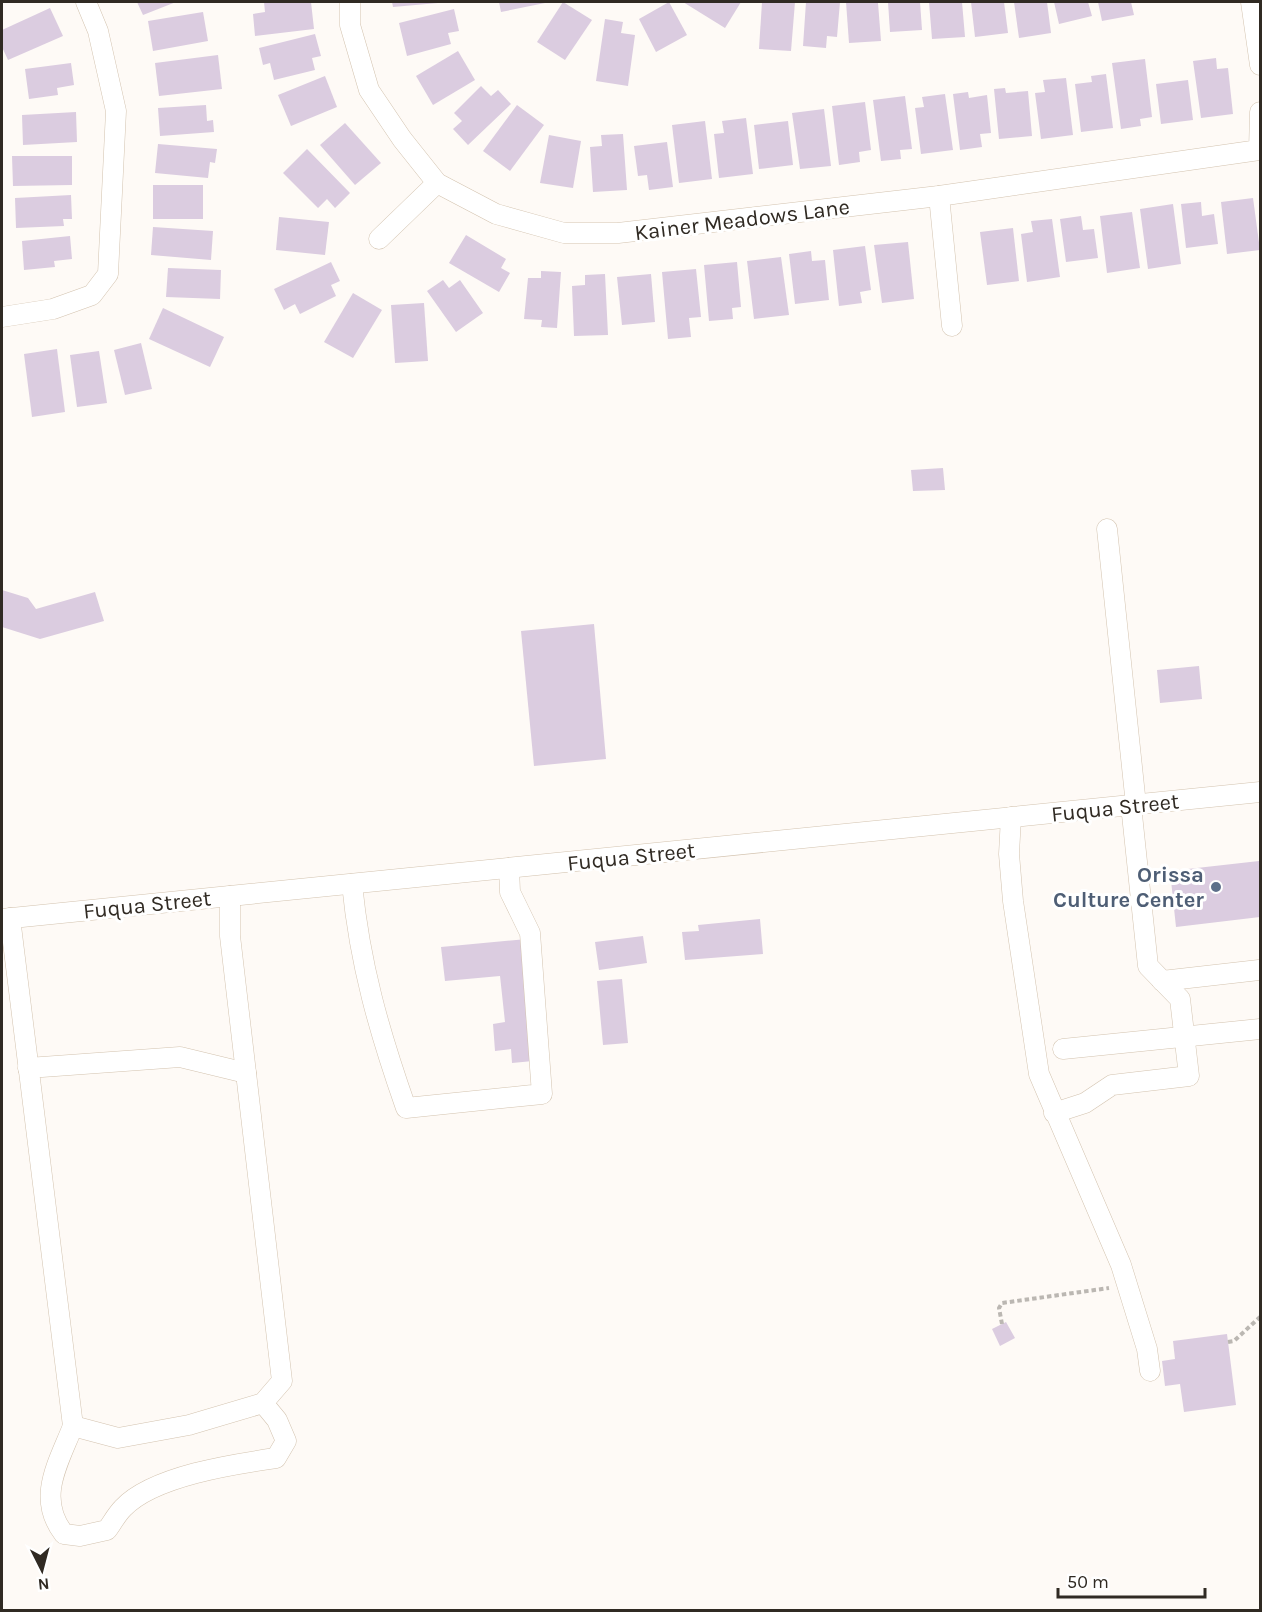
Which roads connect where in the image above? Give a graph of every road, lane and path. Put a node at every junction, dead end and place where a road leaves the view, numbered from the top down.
1 (86, 2) edge
2 (350, 2) edge
3 (1251, 2) edge
4 (1260, 64) edge
5 (1260, 112) edge
6 (1259, 150) edge
7 (437, 183) junction
8 (939, 196) junction
9 (379, 239) dead end
10 (2, 317) edge
11 (952, 326) dead end
12 (1107, 529) dead end
13 (1260, 792) edge
14 (1133, 805) junction
15 (1011, 818) junction
16 (509, 868) junction
17 (352, 884) junction
18 (230, 896) junction
19 (6, 918) edge
20 (1258, 970) dead end
21 (1162, 981) junction
22 (1260, 1029) edge
23 (1185, 1037) junction
24 (1063, 1049) dead end
25 (28, 1068) junction
26 (246, 1073) junction
27 (1054, 1113) junction
28 (1105, 1289) dead end
29 (1260, 1317) edge
30 (1002, 1324) dead end
31 (1228, 1342) dead end
32 (1150, 1371) dead end
33 (263, 1403) junction
34 (73, 1426) junction

1 - 10 street
2 - 7 street, Kainer Meadows Lane
3 - 4 street
5 - 6 street
6 - 8 street, Kainer Meadows Lane
7 - 8 street, Kainer Meadows Lane
7 - 9 street
8 - 11 street
12 - 14 street
13 - 14 street, Fuqua Street
14 - 15 street, Fuqua Street
14 - 21 street
15 - 16 street, Fuqua Street
15 - 27 street
16 - 17 street, Fuqua Street
16 - 17 street
17 - 18 street, Fuqua Street
18 - 19 street, Fuqua Street
18 - 26 street
19 - 25 street
20 - 21 street
21 - 23 street
22 - 23 street
23 - 24 street
23 - 27 street
25 - 26 street
25 - 34 street
26 - 33 street
27 - 32 street
28 - 30 path
29 - 31 path
33 - 34 street
33 - 34 street

